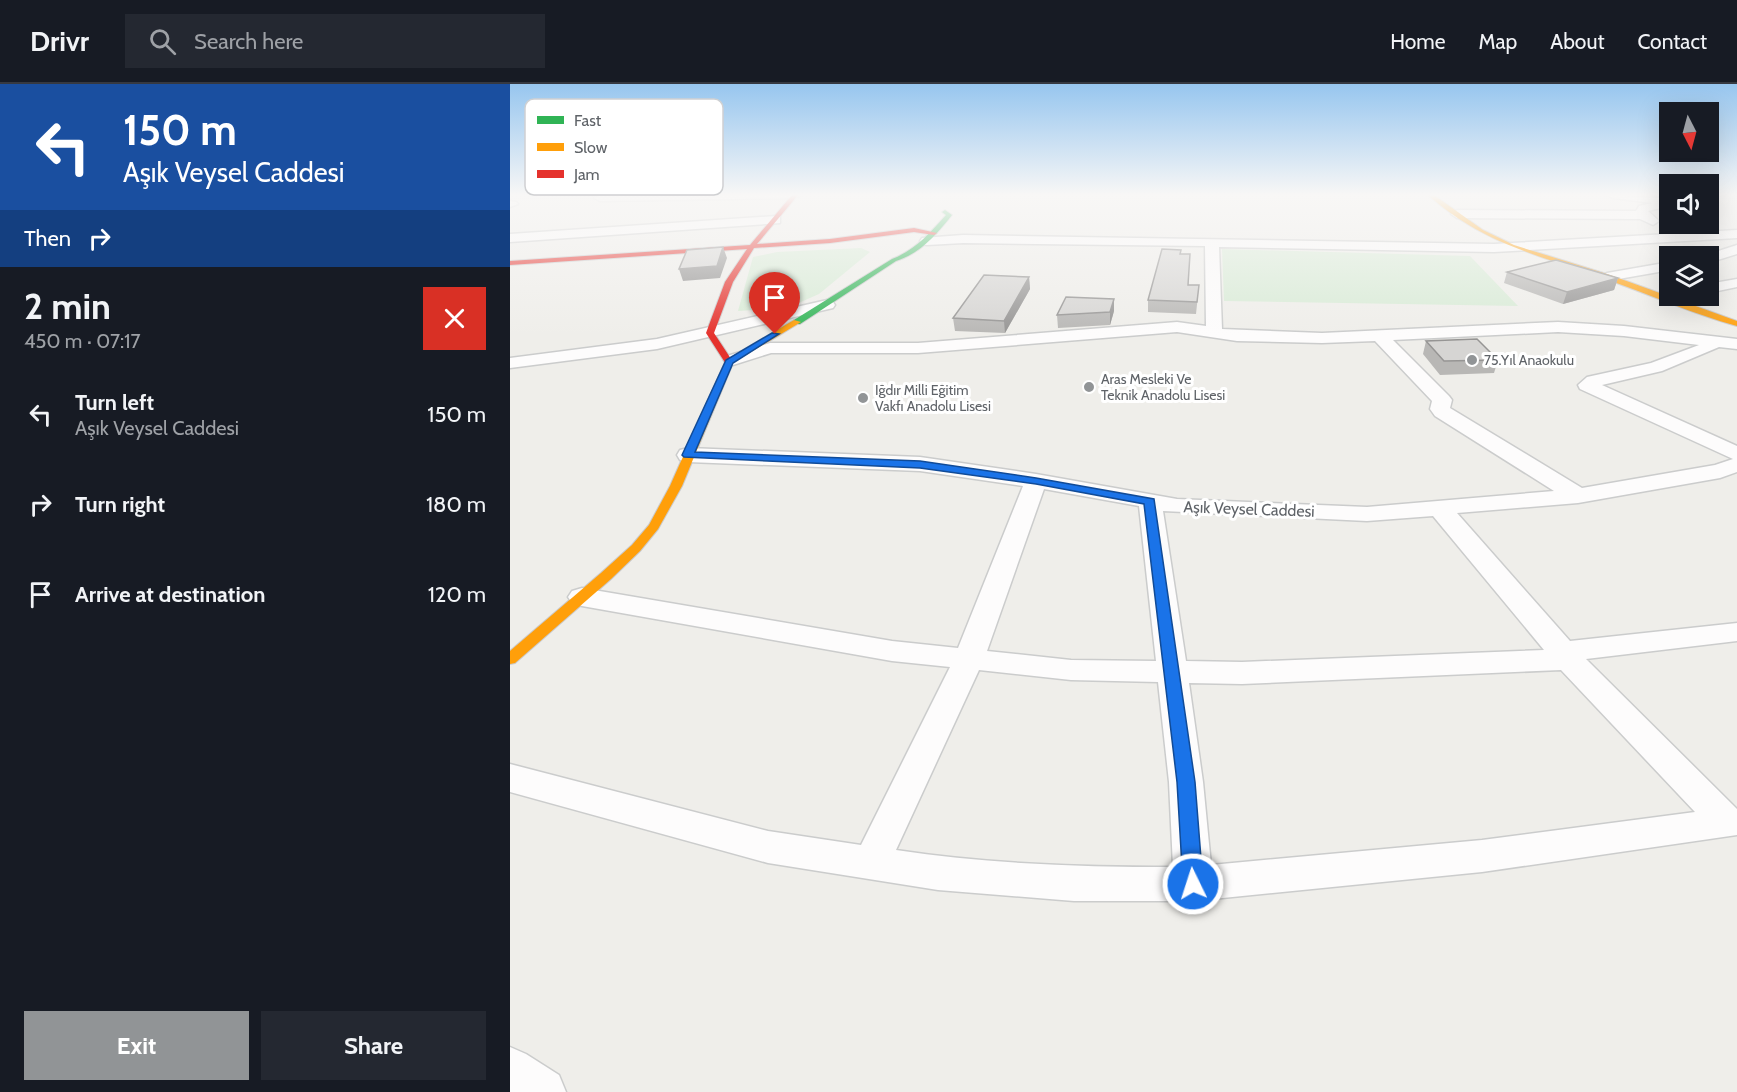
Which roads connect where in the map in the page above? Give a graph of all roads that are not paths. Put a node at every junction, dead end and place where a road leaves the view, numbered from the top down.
1 (555, 242) edge
2 (756, 242) edge
3 (818, 242) edge
4 (903, 242) edge
5 (924, 242) edge
6 (1212, 242) edge
7 (1215, 242) edge
8 (1504, 242) edge
9 (1580, 242) edge
10 (1512, 246) junction
11 (751, 248) junction
12 (1737, 249) edge
13 (1719, 255) edge
14 (894, 260) junction
15 (538, 261) junction
16 (510, 263) edge
17 (510, 267) edge
18 (1659, 268) edge
19 (1607, 277) junction
20 (1737, 283) edge
21 (1719, 287) edge
22 (1659, 294) edge
23 (828, 305) junction
24 (1692, 306) edge
25 (1737, 324) edge
26 (1214, 332) junction
27 (710, 333) junction
28 (1380, 336) junction
29 (1712, 341) junction
30 (1737, 344) edge
31 (729, 362) junction
32 (510, 363) edge
33 (1737, 454) edge
34 (688, 455) junction
35 (1737, 465) edge
36 (1036, 481) junction
37 (1578, 496) junction
38 (1150, 501) junction
39 (1439, 508) junction
40 (582, 597) junction
41 (1737, 632) edge
42 (1565, 656) junction
43 (510, 659) edge
44 (969, 659) junction
45 (1170, 672) junction
46 (510, 778) edge
47 (1734, 825) edge
48 (872, 861) junction
49 (1193, 884) junction

1 - 15 street
2 - 11 street
3 - 11 street
4 - 14 street
5 - 14 street
6 - 26 street
7 - 10 street
8 - 10 street
9 - 10 street
10 - 19 street
11 - 15 street
11 - 17 street
11 - 27 street
12 - 13 street
14 - 23 street
15 - 16 street
18 - 19 street
19 - 22 street
20 - 21 street
23 - 27 street
23 - 31 street
24 - 25 street
26 - 28 street
26 - 31 street
27 - 31 street
27 - 32 street
28 - 29 street
28 - 37 street
29 - 30 street
29 - 33 street
31 - 34 street
34 - 36 street, Aşık Veysel Caddesi
34 - 40 street
35 - 37 street, Aşık Veysel Caddesi
36 - 38 street, Aşık Veysel Caddesi
36 - 44 street
37 - 39 street, Aşık Veysel Caddesi
38 - 39 street, Aşık Veysel Caddesi
38 - 45 street
39 - 42 street
40 - 43 street
40 - 44 street
41 - 42 street
42 - 45 street
42 - 47 street
44 - 45 street
44 - 48 street
45 - 49 street
46 - 48 street
47 - 49 street
48 - 49 street

